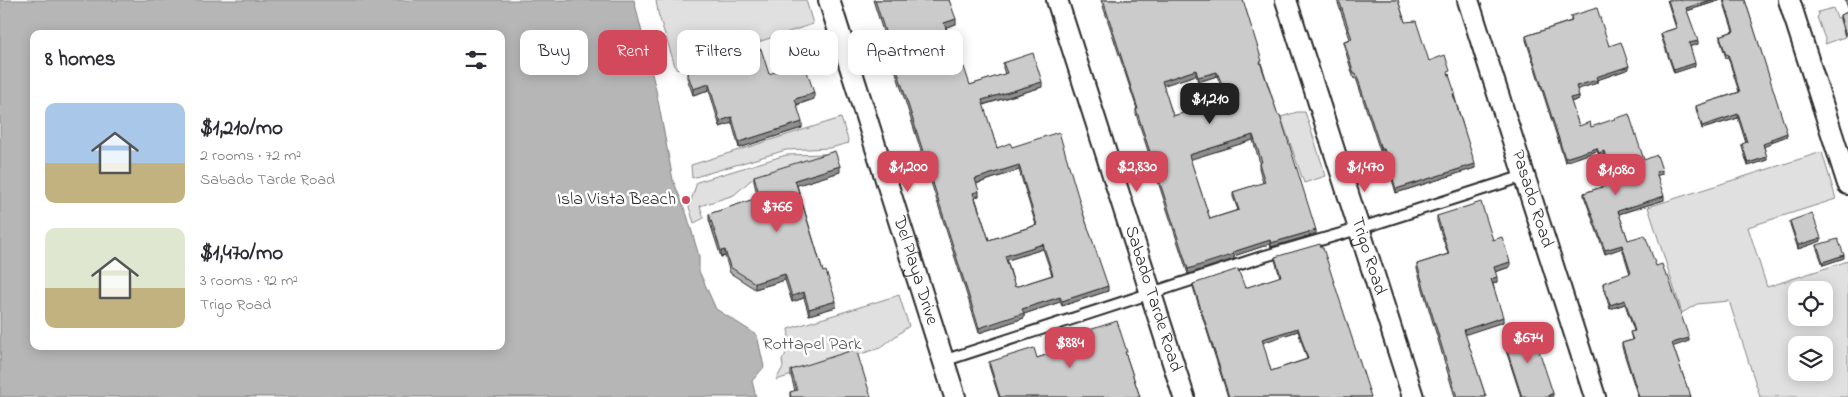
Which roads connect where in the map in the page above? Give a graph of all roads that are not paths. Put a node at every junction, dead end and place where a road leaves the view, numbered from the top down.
1 (829, 0) edge
2 (1057, 0) edge
3 (1286, 0) edge
4 (1468, 0) edge
5 (1789, 0) edge
6 (1524, 176) junction
7 (1848, 184) edge
8 (1358, 229) junction
9 (1151, 294) junction
10 (943, 360) junction
11 (955, 397) edge
12 (1184, 397) edge
13 (1412, 397) edge
14 (1595, 397) edge

1 - 10 street, Del Playa Drive
2 - 9 street, Sabado Tarde Road
3 - 8 street, Trigo Road
4 - 6 street, Pasado Road
5 - 7 street
6 - 8 lane
6 - 14 street, Pasado Road
8 - 9 lane
8 - 13 street, Trigo Road
9 - 10 lane
9 - 12 street, Sabado Tarde Road
10 - 11 street, Del Playa Drive

